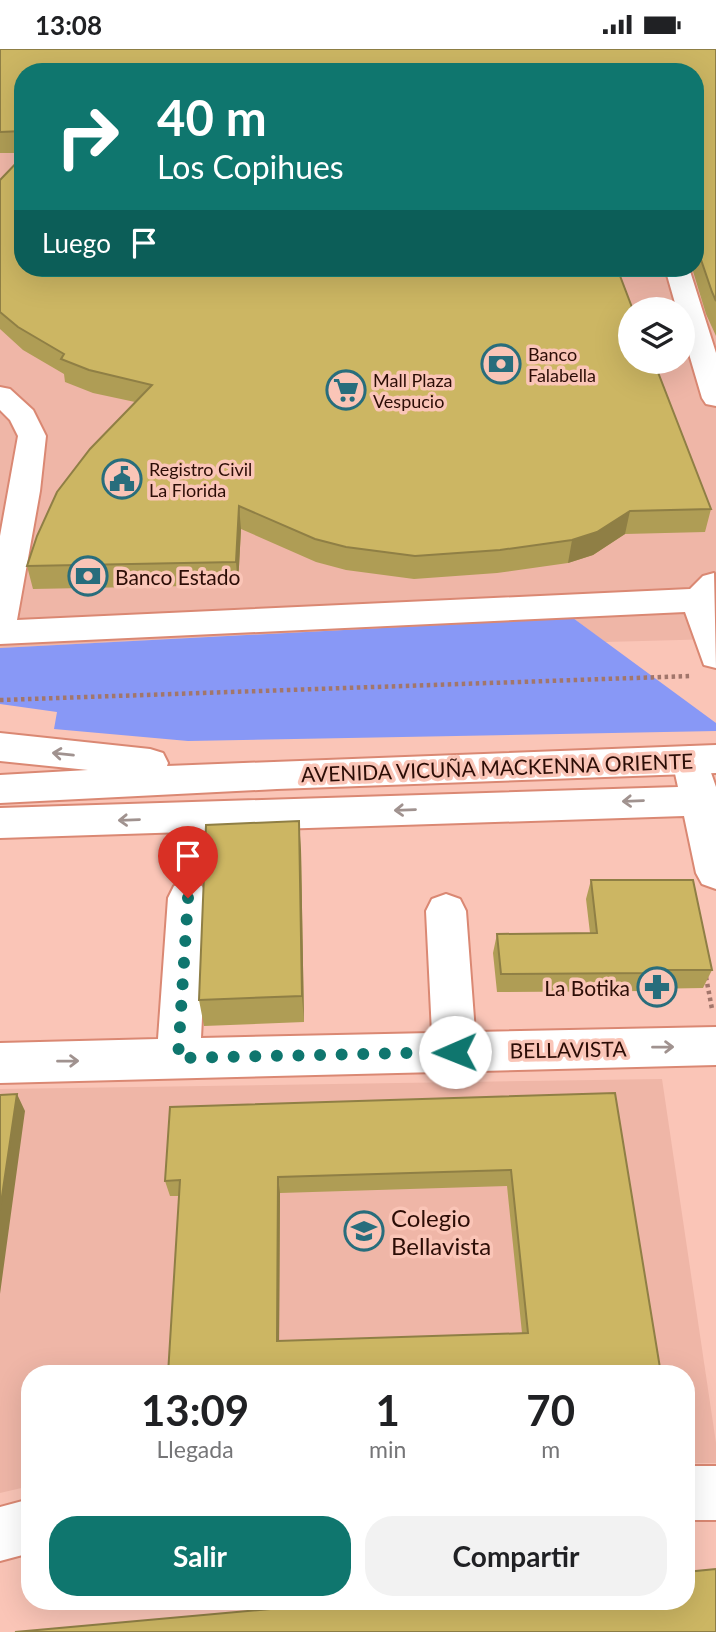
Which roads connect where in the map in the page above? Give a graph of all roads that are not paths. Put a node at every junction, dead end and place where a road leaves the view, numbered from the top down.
1 (680, 277) edge
2 (716, 398) edge
3 (4, 401) edge
4 (710, 594) edge
5 (0, 624) edge
6 (0, 632) edge
7 (709, 665) edge
8 (0, 747) edge
9 (703, 760) edge
10 (277, 775) junction
11 (0, 789) edge
12 (708, 801) edge
13 (0, 823) edge
14 (716, 873) edge
15 (188, 898) dead end
16 (446, 911) dead end
17 (715, 1032) edge
18 (455, 1052) junction
19 (178, 1058) junction
20 (0, 1063) edge
21 (695, 1493) edge
22 (716, 1493) edge
23 (21, 1528) edge
24 (0, 1534) edge

1 - 2 street
3 - 5 street
4 - 6 street
4 - 7 street
10 -> 8 street, AVENIDA VICUÑA MACKENNA ORIENTE
9 - 10 street, AVENIDA VICUÑA MACKENNA ORIENTE
9 - 12 street
10 - 11 street, AVENIDA VICUÑA MACKENNA ORIENTE
12 -> 13 street
12 - 14 street
15 - 19 street
16 - 18 street
18 -> 17 street, BELLAVISTA
18 - 19 street, BELLAVISTA
20 -> 19 street, BELLAVISTA
21 - 22 street
23 - 24 street

